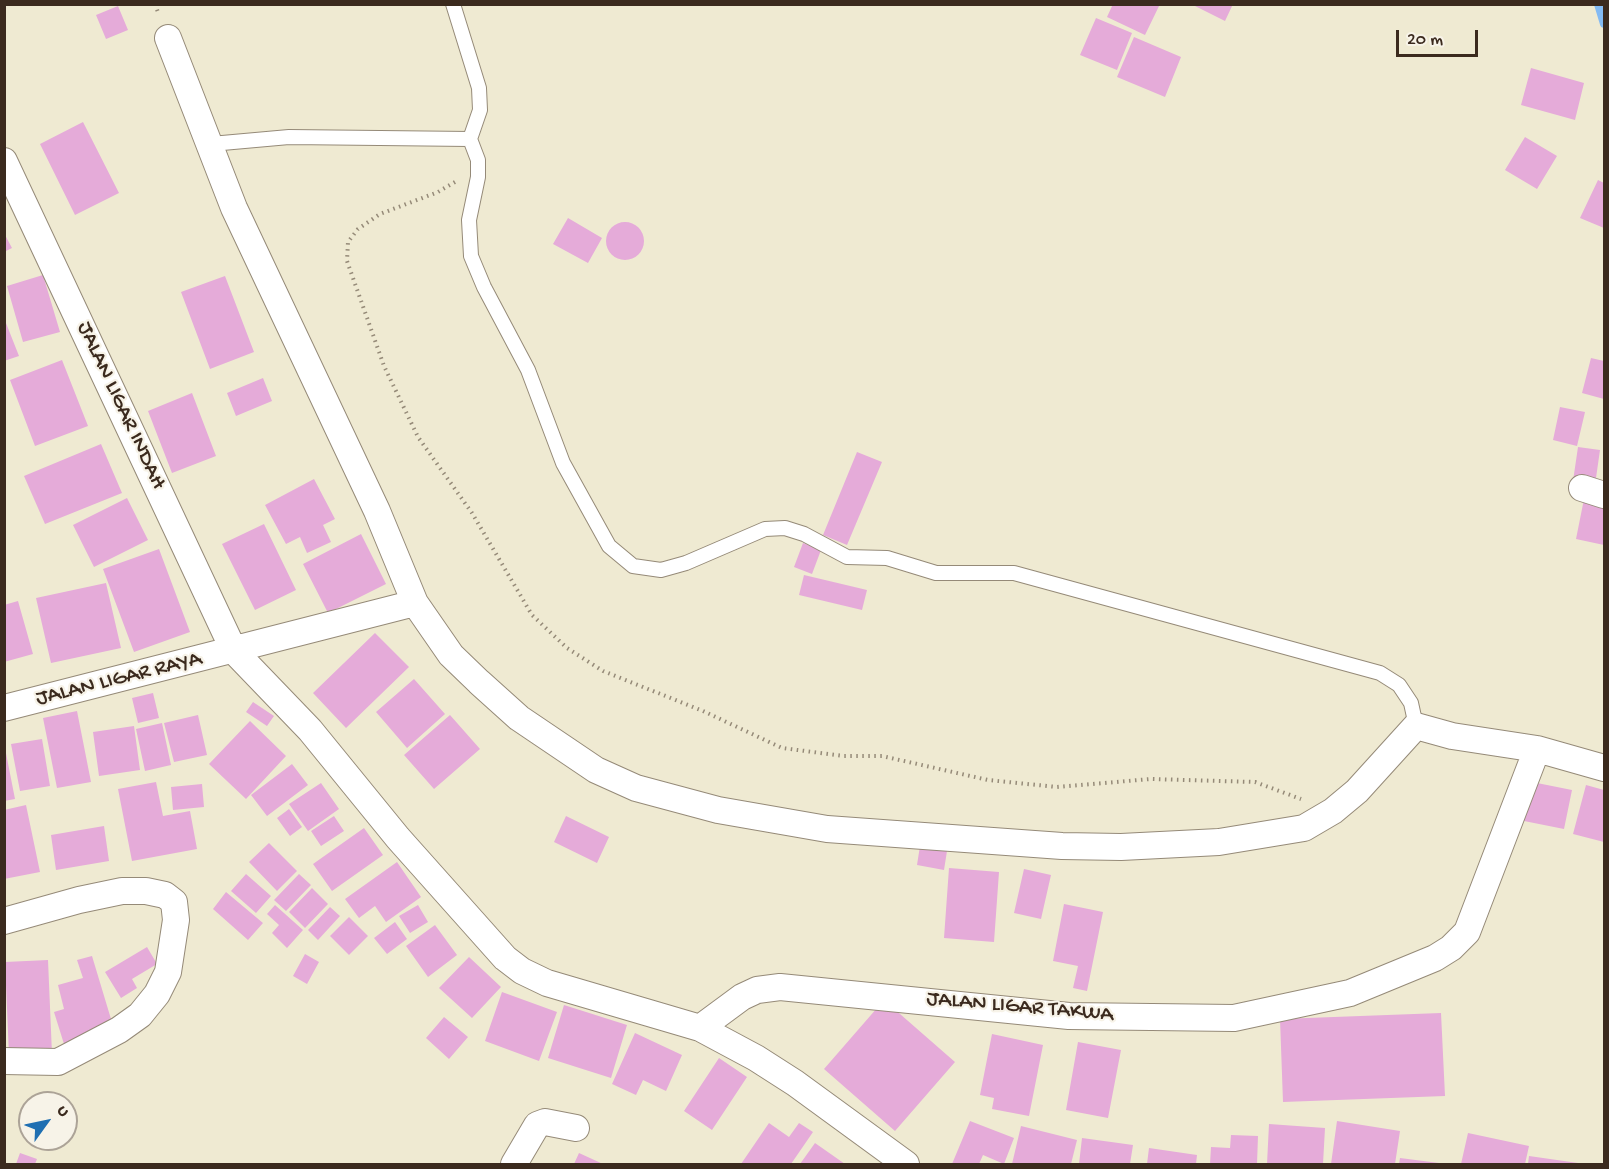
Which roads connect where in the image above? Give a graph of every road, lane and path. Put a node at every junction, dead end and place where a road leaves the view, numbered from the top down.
1 (453, 4) edge
2 (168, 38) dead end
3 (470, 139) junction
4 (211, 144) junction
5 (478, 160) junction
6 (4, 161) edge
7 (415, 603) junction
8 (234, 651) junction
9 (4, 708) edge
10 (1416, 726) junction
11 (1537, 749) junction
12 (1605, 768) edge
13 (1333, 811) junction
14 (4, 921) edge
15 (700, 1028) junction
16 (4, 1061) edge
17 (576, 1128) dead end
18 (892, 1160) edge
19 (514, 1164) edge

1 - 3 lane
2 - 4 street
3 - 4 lane
3 - 5 lane
4 - 7 street
5 - 10 lane
5 - 13 path
6 - 8 street, JALAN LIGAR INDAH
7 - 8 street, JALAN LIGAR RAYA
7 - 13 street
8 - 9 street, JALAN LIGAR RAYA
8 - 15 street, JALAN LIGAR INDAH
10 - 11 street
10 - 13 street
11 - 12 street
11 - 15 street, JALAN LIGAR TAKWA
14 - 16 street
15 - 18 street, JALAN LIGAR INDAH
17 - 19 street

